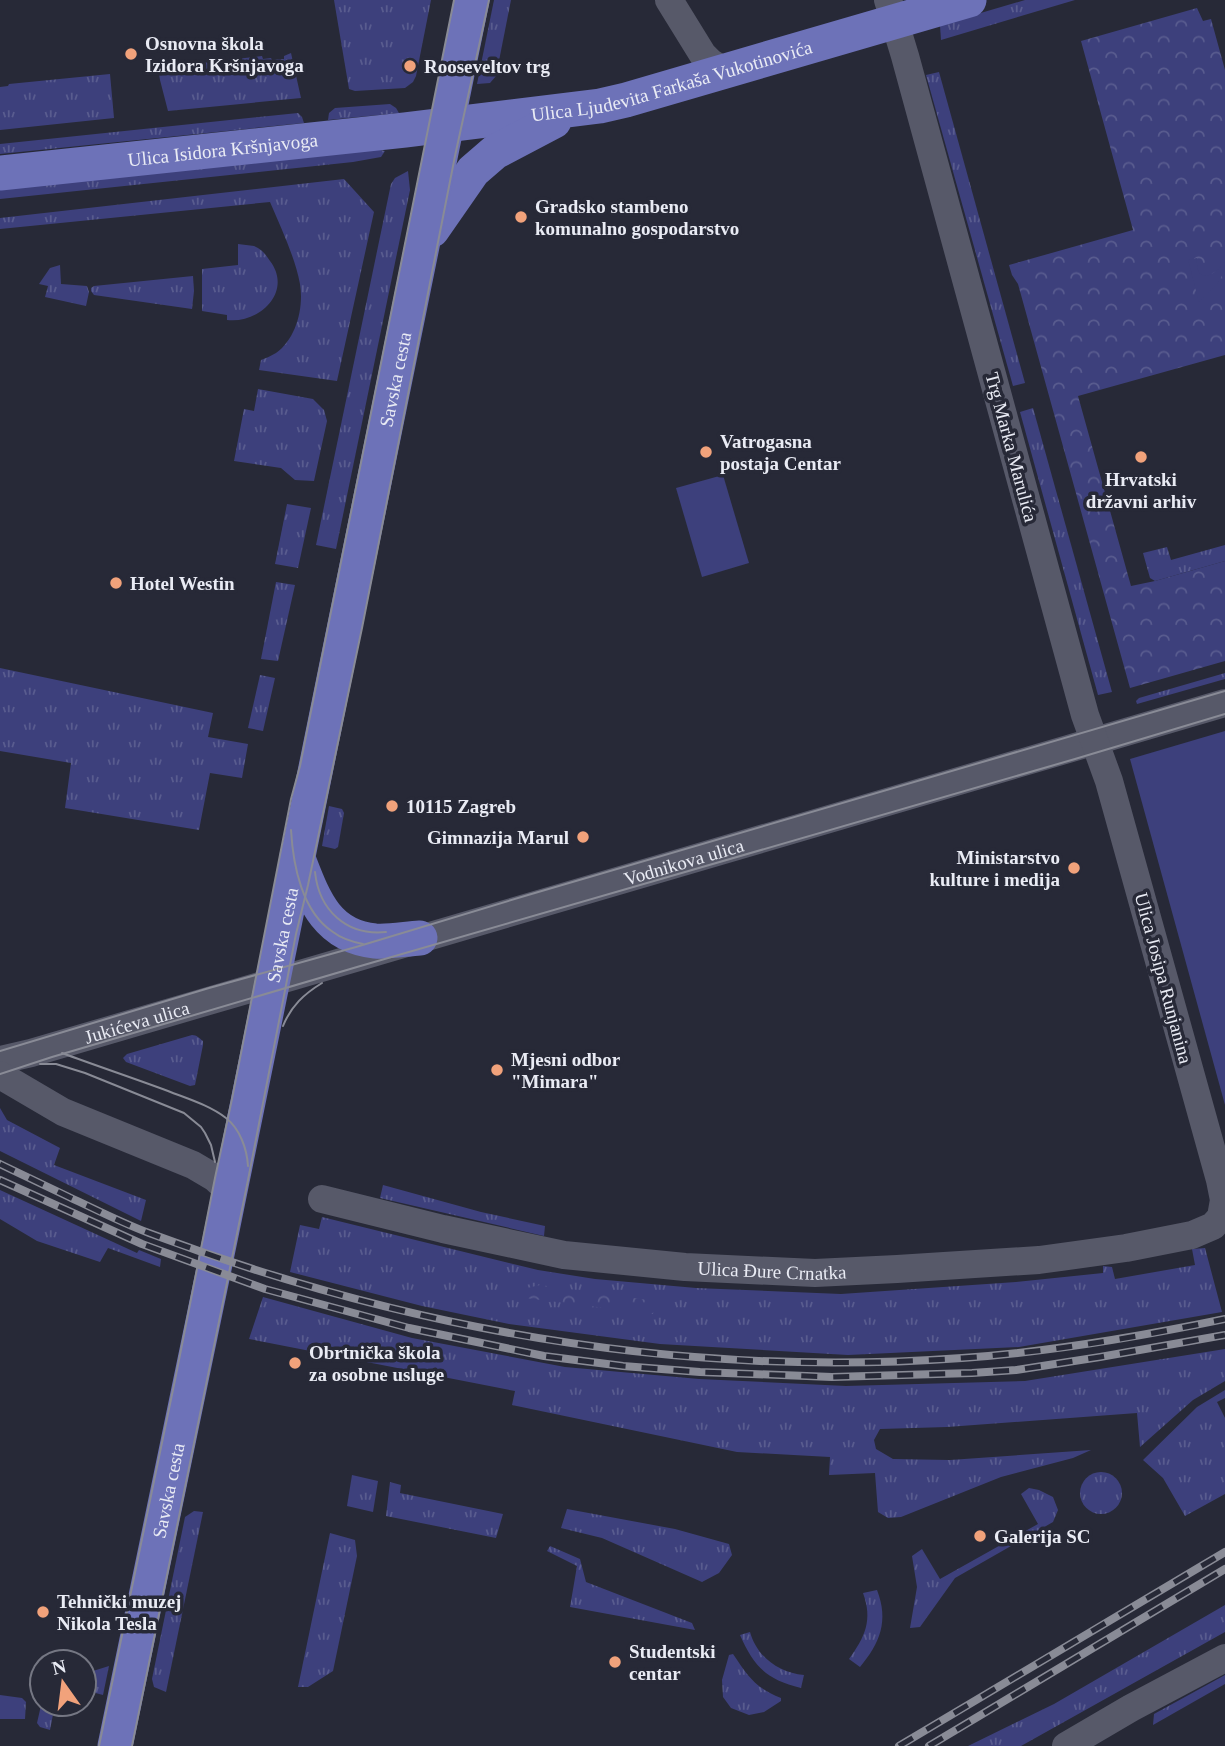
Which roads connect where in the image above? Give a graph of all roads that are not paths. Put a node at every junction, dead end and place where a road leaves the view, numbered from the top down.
1 (472, 0) edge
2 (669, 0) edge
3 (969, 0) edge
4 (891, 11) edge
5 (724, 71) junction
6 (587, 107) junction
7 (447, 125) junction
8 (0, 173) edge
9 (422, 247) junction
10 (1225, 702) edge
11 (1095, 740) junction
12 (297, 856) junction
13 (419, 938) junction
14 (272, 982) junction
15 (0, 1060) edge
16 (0, 1075) edge
17 (230, 1192) junction
18 (322, 1199) dead end
19 (1221, 1217) joint
20 (1225, 1658) edge
21 (115, 1746) edge
22 (1066, 1746) edge

1 - 7 main road
2 - 5 street
3 - 4 main road, Ulica Ljudevita Farkaša Vukotinovića
4 - 5 main road, Ulica Ljudevita Farkaša Vukotinovića
4 - 11 street, Trg Marka Marulića
5 - 6 main road, Ulica Ljudevita Farkaša Vukotinovića
6 - 7 main road, Ulica Ljudevita Farkaša Vukotinovića
6 - 9 main road
7 - 8 main road, Ulica Isidora Kršnjavoga
7 - 9 main road, Savska cesta
9 - 12 main road, Savska cesta
10 - 11 street
11 - 13 street, Vodnikova ulica
11 - 19 street, Ulica Josipa Runjanina
12 - 13 main road
12 - 14 main road, Savska cesta
13 - 14 street, Vodnikova ulica
14 - 15 street, Jukićeva ulica
14 - 17 main road, Savska cesta
16 - 17 street
17 - 21 main road, Savska cesta
18 - 19 street, Ulica Đure Crnatka
20 - 22 street

